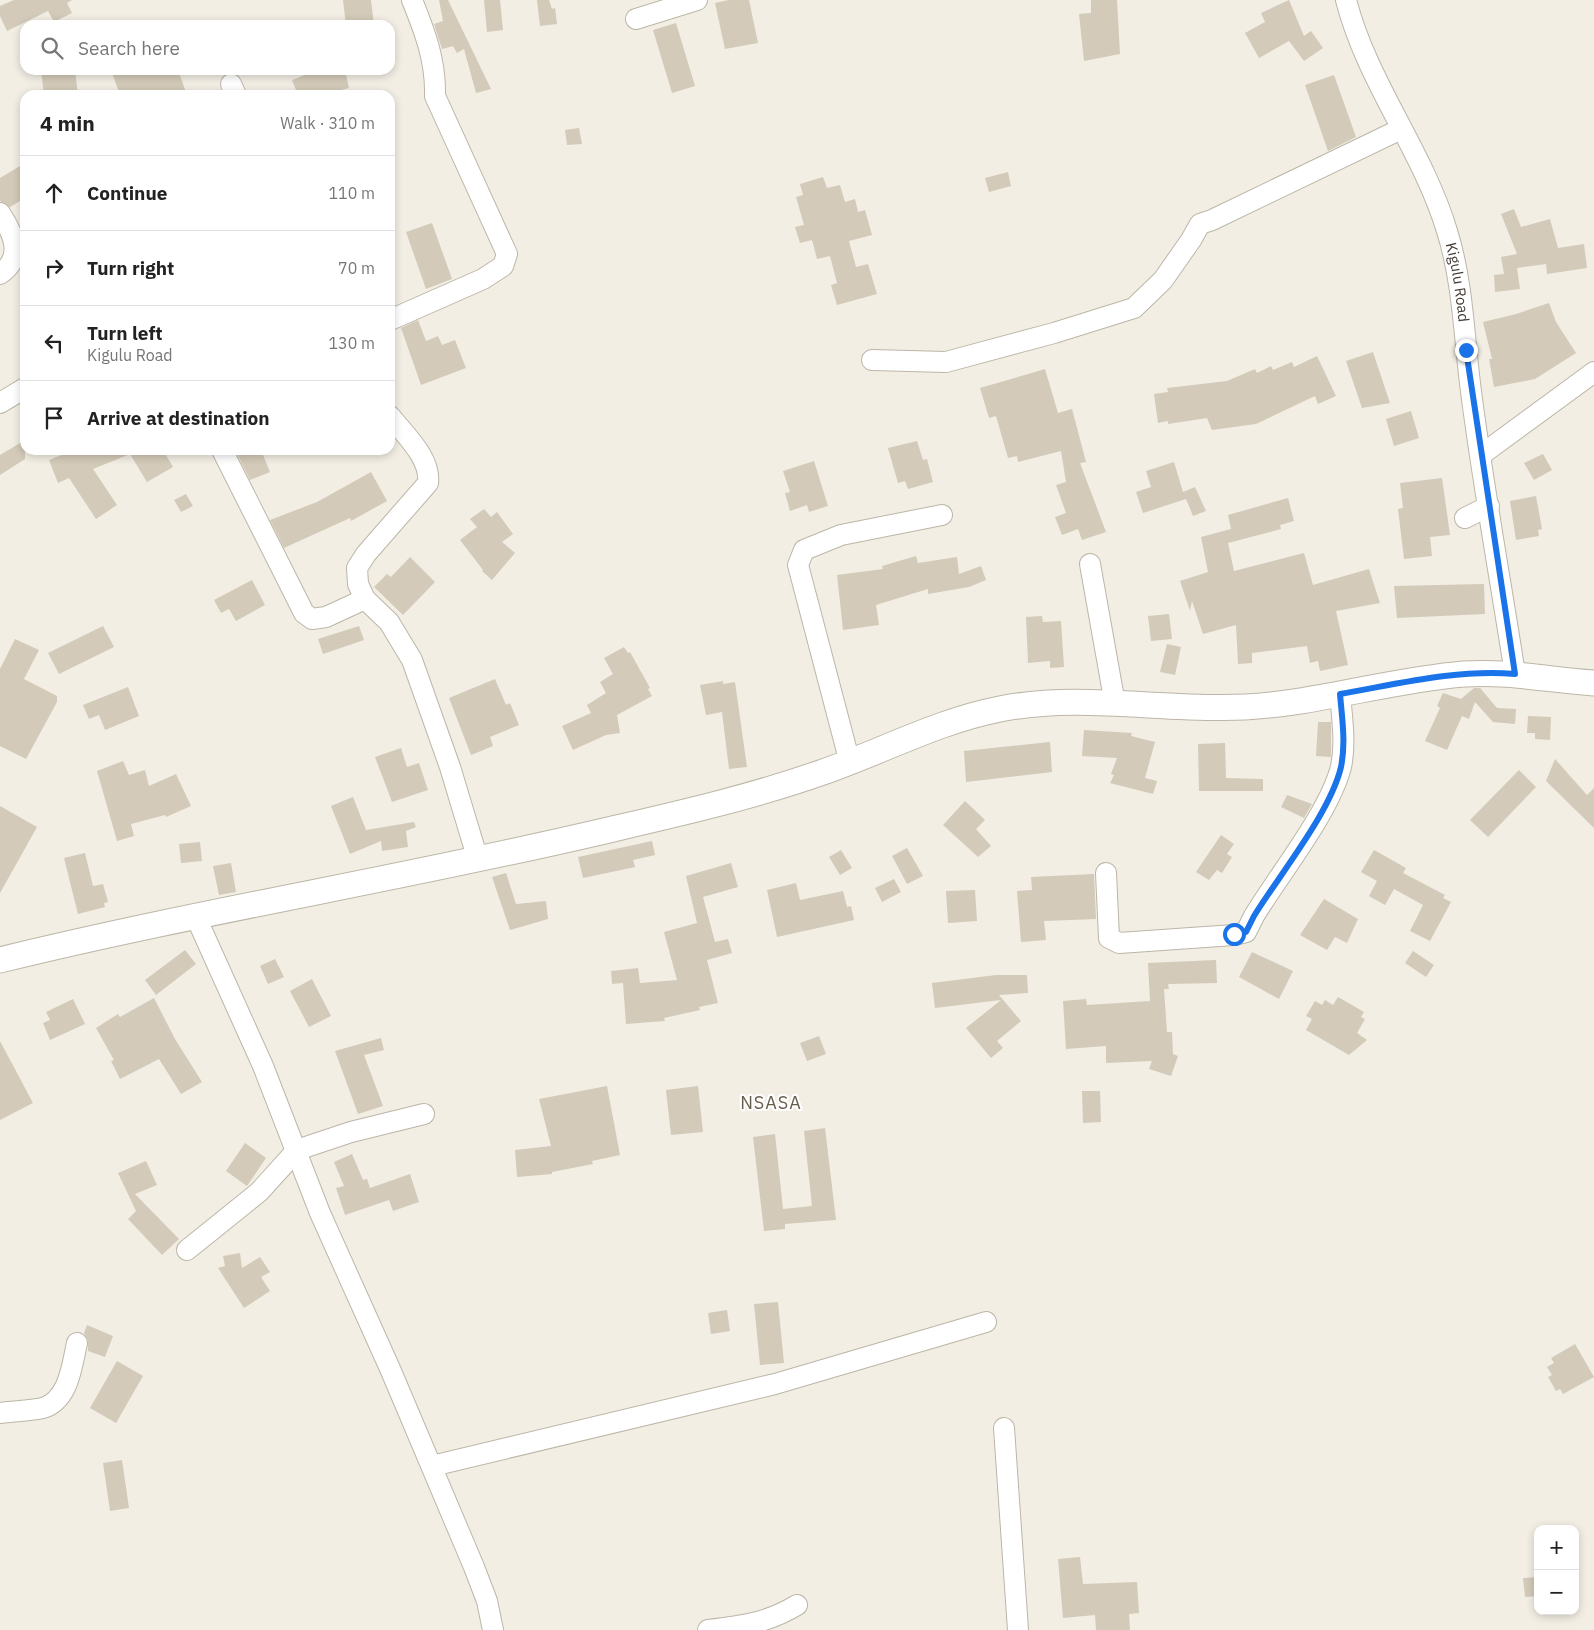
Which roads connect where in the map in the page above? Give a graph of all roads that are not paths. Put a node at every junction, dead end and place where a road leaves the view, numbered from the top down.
1 (412, 0) edge
2 (697, 0) edge
3 (1346, 0) edge
4 (636, 19) dead end
5 (1401, 129) junction
6 (0, 212) edge
7 (0, 274) edge
8 (395, 318) edge
9 (872, 360) dead end
10 (1594, 372) edge
11 (20, 391) edge
12 (0, 402) edge
13 (395, 422) edge
14 (225, 455) edge
15 (1481, 455) junction
16 (1489, 506) junction
17 (942, 515) dead end
18 (1465, 518) dead end
19 (1090, 564) dead end
20 (365, 599) junction
21 (1515, 674) junction
22 (1594, 683) edge
23 (1340, 694) junction
24 (1115, 704) junction
25 (850, 763) junction
26 (478, 860) junction
27 (1106, 873) dead end
28 (195, 915) junction
29 (0, 960) edge
30 (424, 1114) dead end
31 (297, 1150) junction
32 (187, 1250) dead end
33 (986, 1322) dead end
34 (77, 1343) dead end
35 (0, 1413) edge
36 (1004, 1428) dead end
37 (432, 1466) junction
38 (797, 1605) dead end
39 (493, 1630) edge
40 (708, 1630) edge
41 (1018, 1630) edge

1 - 8 street
2 - 4 street
3 - 5 street, Kigulu Road
5 - 9 street
5 - 15 street, Kigulu Road
6 - 7 street
10 - 15 street
11 - 12 street
13 - 20 street
14 - 20 street
15 - 16 street, Kigulu Road
16 - 18 street
16 - 21 street, Kigulu Road
17 - 25 street
19 - 24 street
20 - 26 street
21 - 22 street
21 - 23 street
23 - 24 street
23 - 27 street
24 - 25 street
25 - 26 street
26 - 28 street
28 - 29 street
28 - 31 street
30 - 31 street
31 - 32 street
31 - 37 street
33 - 37 street
34 - 35 street
36 - 41 street
37 - 39 street
38 - 40 street

